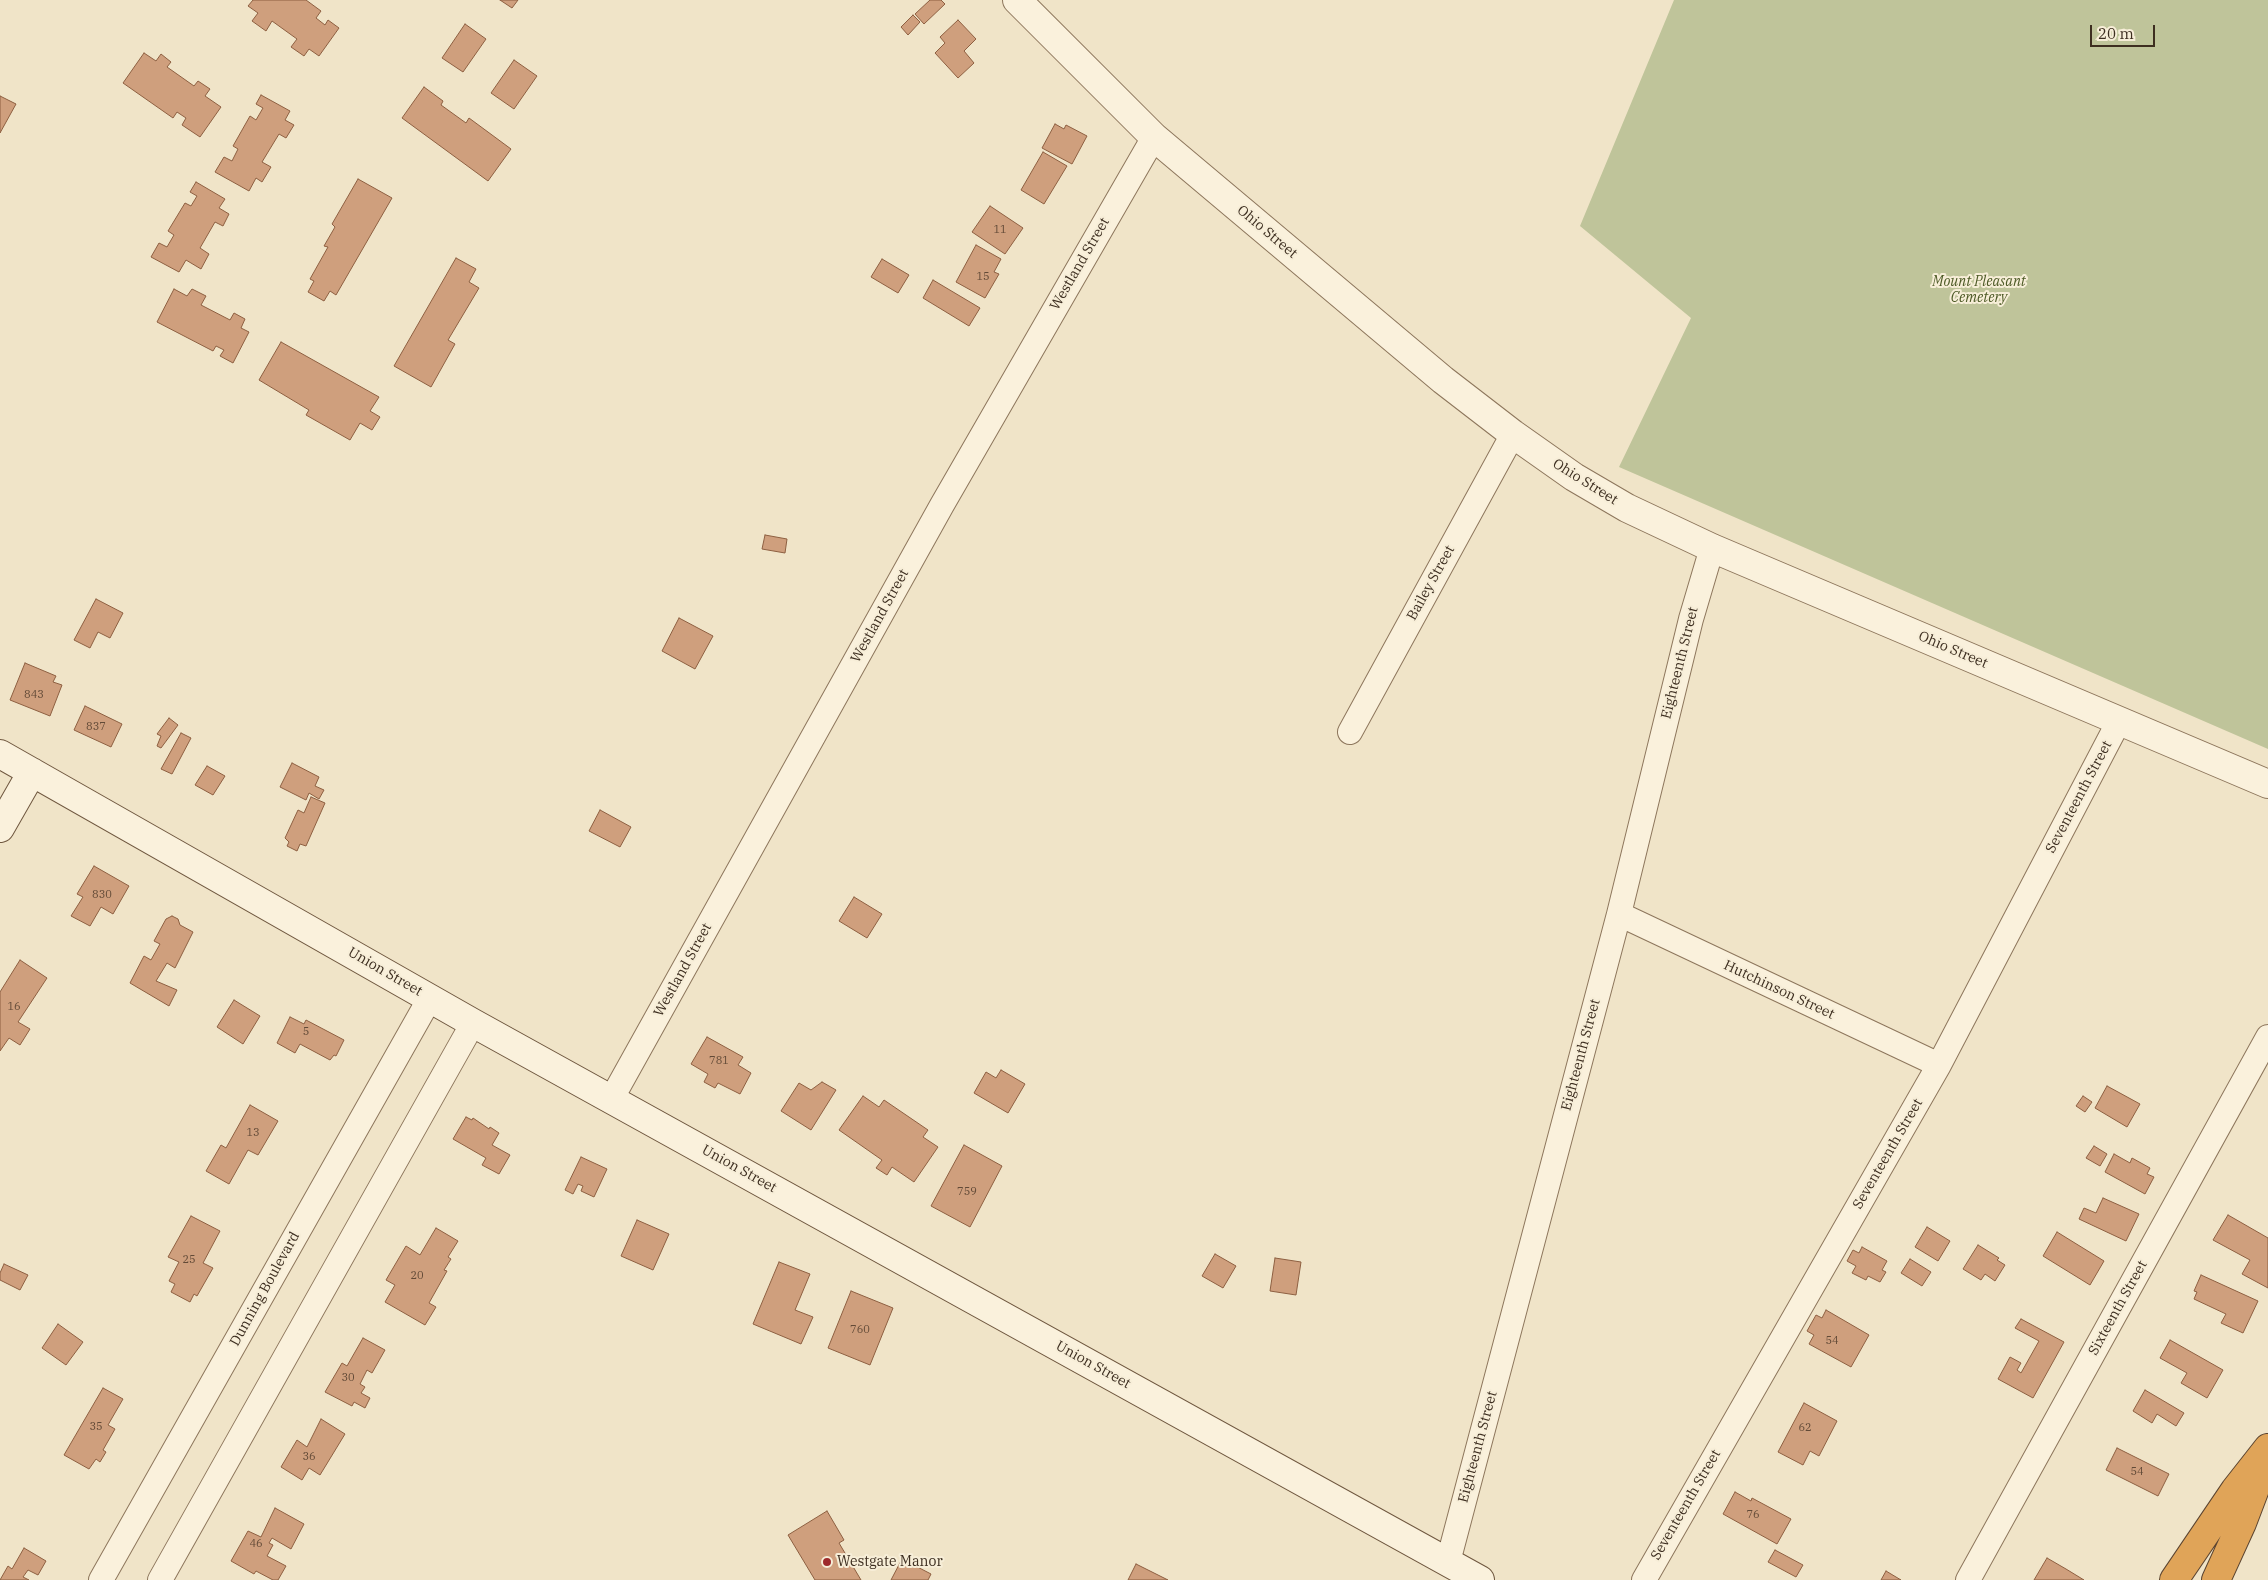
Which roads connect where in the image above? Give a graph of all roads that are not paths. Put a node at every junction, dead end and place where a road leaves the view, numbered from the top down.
1 (1017, 0) edge
2 (1154, 136) junction
3 (1512, 434) junction
4 (1712, 548) junction
5 (2119, 721) junction
6 (1350, 732) dead end
7 (0, 754) edge
8 (32, 772) junction
9 (2268, 784) edge
10 (0, 828) edge
11 (1618, 914) junction
12 (430, 998) junction
13 (473, 1023) junction
14 (2268, 1036) edge
15 (1939, 1065) junction
16 (612, 1098) junction
17 (2268, 1448) edge
18 (2268, 1454) edge
19 (1448, 1562) junction
20 (101, 1580) edge
21 (160, 1580) edge
22 (1480, 1580) edge
23 (1644, 1580) edge
24 (1968, 1580) edge
25 (2174, 1580) edge
26 (2216, 1580) edge

1 - 2 main road, Ohio Street
2 - 3 main road, Ohio Street
2 - 16 street, Westland Street
3 - 4 main road, Ohio Street
3 - 6 street, Bailey Street
4 - 5 main road, Ohio Street
4 - 11 street, Eighteenth Street
5 - 9 main road, Ohio Street
5 - 15 street, Seventeenth Street
7 - 8 main road, Union Street
8 - 10 main road
8 - 12 main road, Union Street
11 - 15 street, Hutchinson Street
11 - 19 street, Eighteenth Street
12 - 13 main road, Union Street
12 - 20 street, Dunning Boulevard
13 - 16 main road, Union Street
13 - 21 street
14 - 24 street, Sixteenth Street
15 - 23 street, Seventeenth Street
16 - 19 main road, Union Street
17 - 25 highway
18 - 26 highway
19 - 22 main road, Union Street

